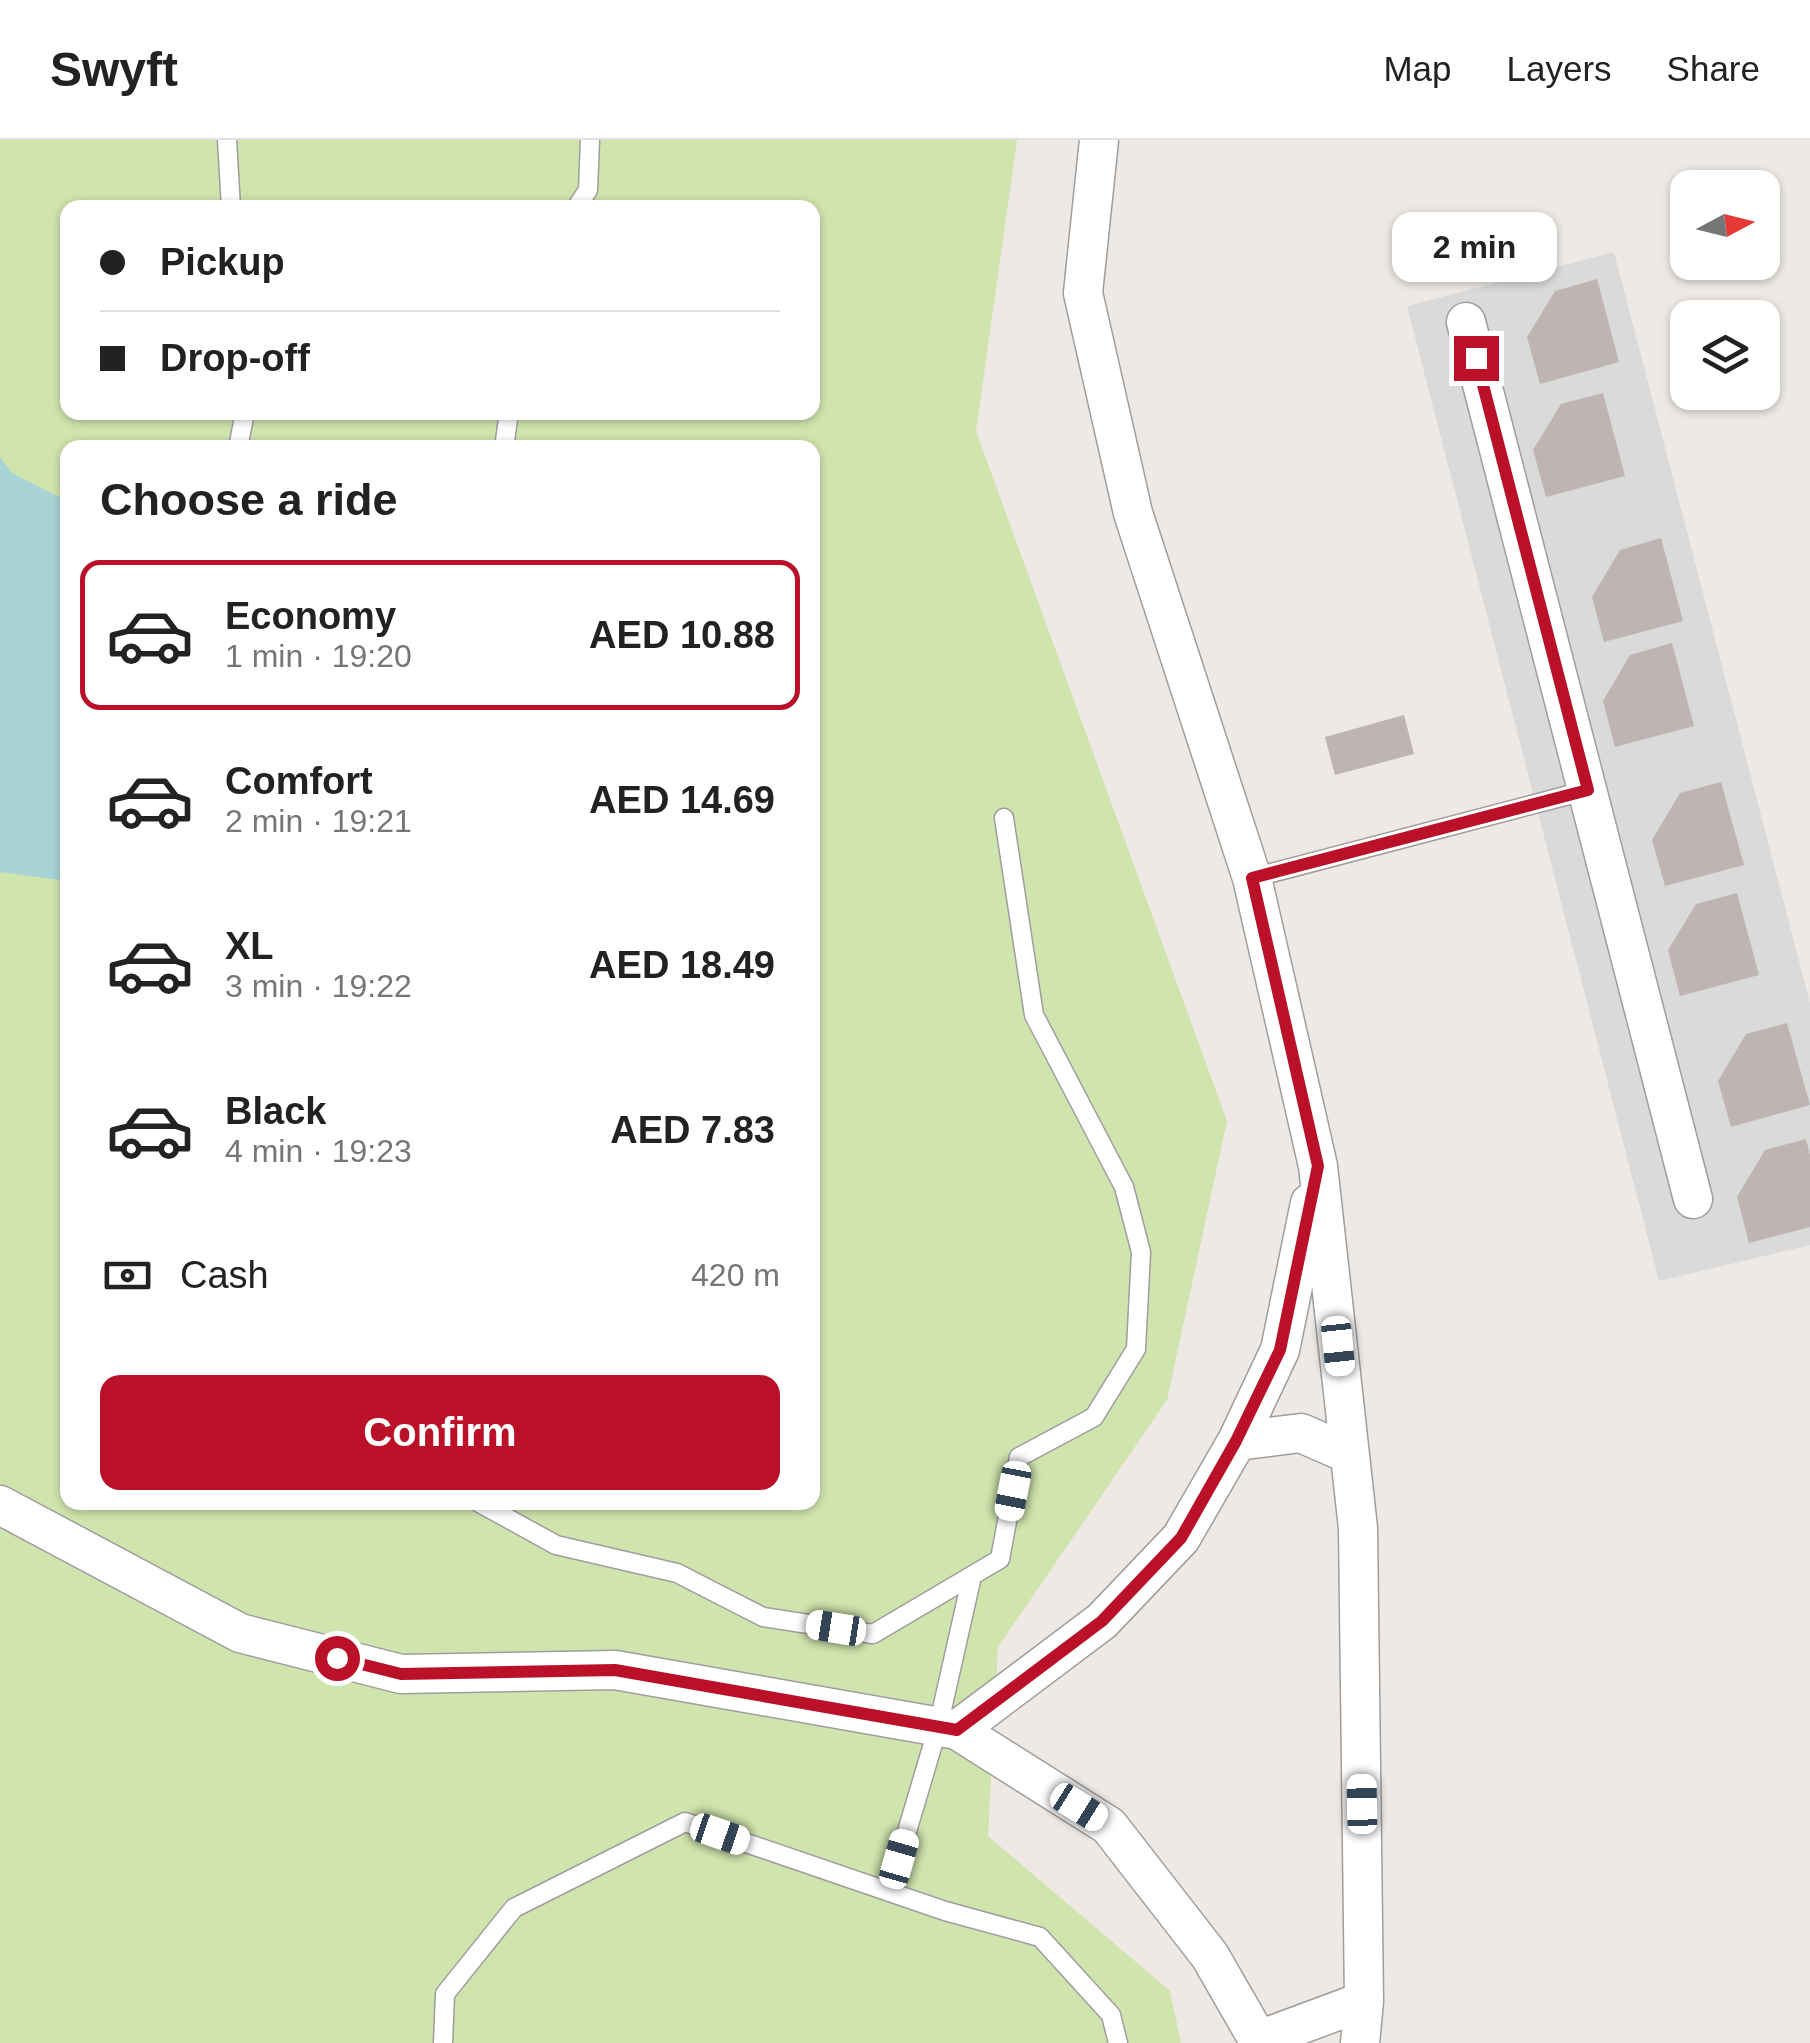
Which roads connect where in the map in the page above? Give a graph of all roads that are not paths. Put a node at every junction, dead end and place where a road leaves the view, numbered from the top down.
1 (226, 140) edge
2 (590, 140) edge
3 (1098, 140) edge
4 (230, 200) edge
5 (581, 200) edge
6 (1466, 322) dead end
7 (1588, 790) junction
8 (1004, 818) dead end
9 (1252, 878) junction
10 (1318, 1166) junction
11 (1694, 1199) dead end
12 (1236, 1441) junction
13 (1349, 1454) junction
14 (0, 1505) edge
15 (493, 1510) edge
16 (972, 1576) junction
17 (948, 1729) junction
18 (889, 1892) junction
19 (1364, 2000) junction
20 (1260, 2042) edge
21 (443, 2043) edge
22 (1118, 2043) edge
23 (1360, 2043) edge

1 - 4 lane
2 - 5 lane
3 - 9 street
6 - 7 street
7 - 9 lane
7 - 11 street
8 - 16 lane
9 - 10 street
10 - 12 street
10 - 13 street
12 - 13 street
12 - 17 street
13 - 19 street
14 - 17 street
15 - 16 lane
16 - 17 lane
17 - 18 lane
17 - 20 street
18 - 21 lane
18 - 22 lane
19 - 20 street
19 - 23 street

